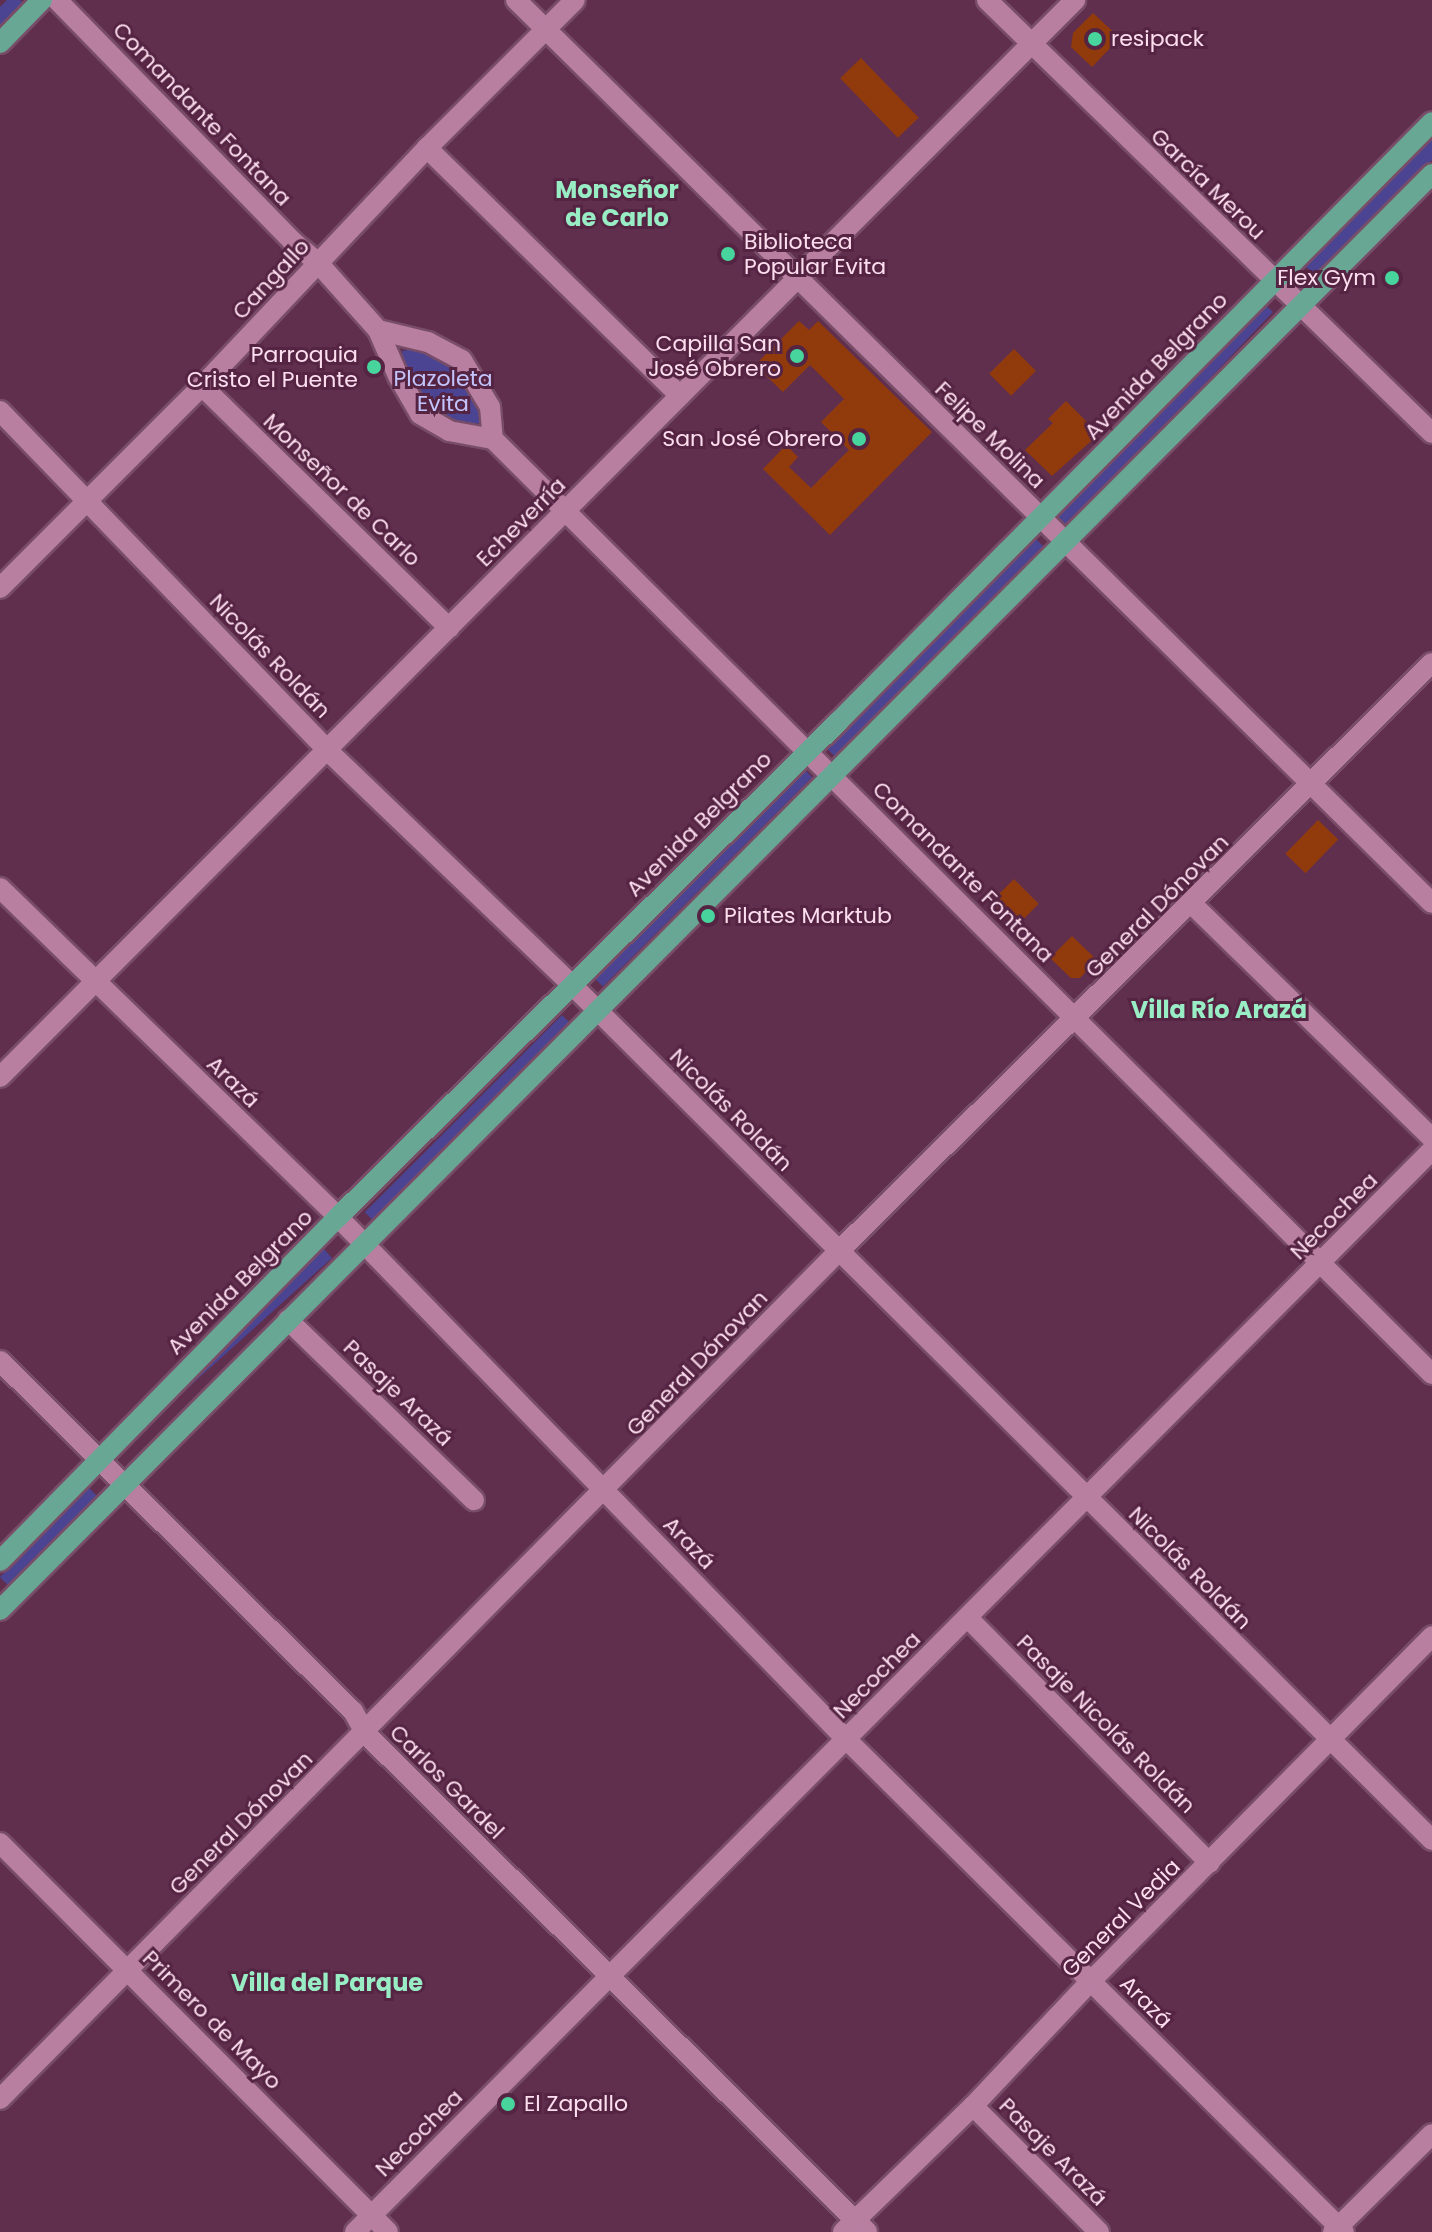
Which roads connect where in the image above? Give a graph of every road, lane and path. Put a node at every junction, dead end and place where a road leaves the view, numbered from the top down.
1 (42, 0) edge
2 (57, 0) edge
3 (516, 0) edge
4 (575, 0) edge
5 (987, 0) edge
6 (1075, 0) edge
7 (546, 29) junction
8 (0, 43) edge
9 (1031, 44) junction
10 (1432, 122) edge
11 (427, 148) junction
12 (1432, 174) edge
13 (319, 264) junction
14 (796, 279) junction
15 (1273, 280) junction
16 (1300, 306) junction
17 (378, 330) junction
18 (202, 386) junction
19 (680, 396) junction
20 (0, 411) edge
21 (1432, 433) edge
22 (493, 439) junction
23 (88, 500) junction
24 (566, 511) junction
25 (1038, 516) junction
26 (1067, 544) junction
27 (0, 588) edge
28 (449, 628) junction
29 (1432, 663) edge
30 (327, 750) junction
31 (808, 750) junction
32 (833, 775) junction
33 (1313, 784) junction
34 (0, 888) edge
35 (1432, 903) edge
36 (1192, 904) junction
37 (95, 982) junction
38 (571, 984) junction
39 (596, 1011) junction
40 (1075, 1020) junction
41 (0, 1077) edge
42 (1432, 1138) edge
43 (1432, 1150) edge
44 (338, 1217) junction
45 (363, 1246) junction
46 (839, 1251) junction
47 (1323, 1262) junction
48 (288, 1320) junction
49 (0, 1361) edge
50 (1432, 1374) edge
51 (101, 1459) junction
52 (124, 1487) junction
53 (605, 1491) junction
54 (1084, 1497) junction
55 (474, 1500) dead end
56 (0, 1561) edge
57 (0, 1610) edge
58 (968, 1618) junction
59 (1432, 1636) edge
60 (365, 1733) junction
61 (1329, 1739) junction
62 (847, 1740) junction
63 (1432, 1840) edge
64 (0, 1843) edge
65 (1210, 1863) junction
66 (129, 1969) junction
67 (609, 1978) junction
68 (1091, 1981) junction
69 (0, 2099) edge
70 (973, 2106) junction
71 (1432, 2134) edge
72 (371, 2215) junction
73 (855, 2228) edge
74 (1339, 2230) edge
75 (355, 2232) edge
76 (388, 2232) edge
77 (1099, 2232) edge

1 - 8 main road
2 - 13 street, Comandante Fontana
3 - 7 street, Felipe Molina
4 - 7 street, Cangallo
5 - 9 street, García Merou
6 - 9 street, Echeverría
7 - 11 street, Cangallo
7 - 14 street, Felipe Molina
9 - 14 street, Echeverría
9 - 15 street, García Merou
10 - 15 main road, Avenida Belgrano
11 - 13 street, Cangallo
11 - 19 street
12 - 16 main road
13 - 17 street, Comandante Fontana
13 - 18 street, Cangallo
14 - 19 street, Echeverría
14 - 25 street, Felipe Molina
15 - 16 street, García Merou
15 - 25 main road, Avenida Belgrano
16 - 21 street, García Merou
16 - 26 main road
17 - 22 street, Comandante Fontana
17 - 22 street
18 - 23 street, Cangallo
18 - 28 street, Monseñor de Carlo
19 - 24 street, Echeverría
20 - 23 street, Nicolás Roldán
22 - 24 street, Comandante Fontana
23 - 27 street, Cangallo
23 - 30 street, Nicolás Roldán
24 - 28 street, Echeverría
24 - 31 street, Comandante Fontana
25 - 26 street, Felipe Molina
25 - 31 main road, Avenida Belgrano
26 - 32 main road
26 - 33 street, Felipe Molina
28 - 30 street, Echeverría
29 - 33 street, General Dónovan
30 - 37 street, Echeverría
30 - 38 street, Nicolás Roldán
31 - 32 street, Comandante Fontana
31 - 38 main road, Avenida Belgrano
32 - 39 main road
32 - 40 street, Comandante Fontana
33 - 35 street, Felipe Molina
33 - 36 street, General Dónovan
34 - 37 street, Arazá
36 - 40 street, General Dónovan
36 - 42 street
37 - 41 street, Echeverría
37 - 44 street, Arazá
38 - 39 street, Nicolás Roldán
38 - 44 main road, Avenida Belgrano
39 - 45 main road
39 - 46 street, Nicolás Roldán
40 - 46 street, General Dónovan
40 - 47 street, Comandante Fontana
43 - 47 street, Necochea
44 - 45 street, Arazá
44 - 51 main road, Avenida Belgrano
45 - 48 main road
45 - 53 street, Arazá
46 - 53 street, General Dónovan
46 - 54 street, Nicolás Roldán
47 - 50 street, Comandante Fontana
47 - 54 street, Necochea
48 - 52 main road
48 - 55 street, Pasaje Arazá
49 - 51 street, Carlos Gardel
51 - 52 street, Carlos Gardel
51 - 56 main road, Avenida Belgrano
52 - 57 main road
52 - 60 street, Carlos Gardel
53 - 60 street, General Dónovan
53 - 62 street, Arazá
54 - 58 street, Necochea
54 - 61 street, Nicolás Roldán
58 - 62 street, Necochea
58 - 65 street, Pasaje Nicolás Roldán
59 - 61 street, General Vedia
60 - 66 street, General Dónovan
60 - 67 street, Carlos Gardel
61 - 63 street, Nicolás Roldán
61 - 65 street, General Vedia
62 - 67 street, Necochea
62 - 68 street, Arazá
64 - 66 street, Primero de Mayo
65 - 68 street, General Vedia
66 - 69 street, General Dónovan
66 - 72 street, Primero de Mayo
67 - 72 street, Necochea
67 - 73 street, Carlos Gardel
68 - 70 street, General Vedia
68 - 74 street, Arazá
70 - 73 street, General Vedia
70 - 77 street, Pasaje Arazá
71 - 74 street
72 - 75 street, Necochea
72 - 76 street, Primero de Mayo

